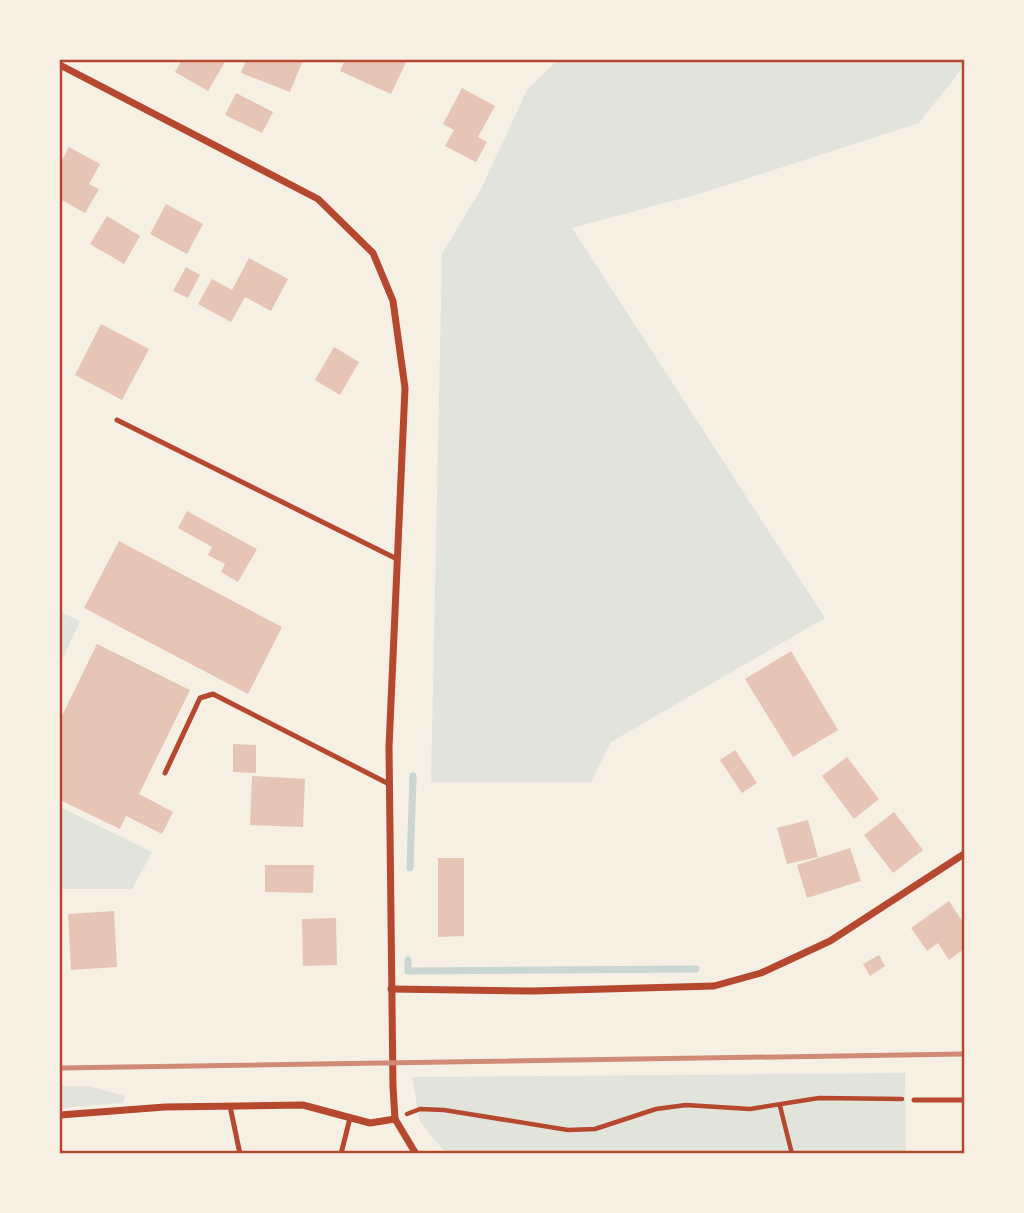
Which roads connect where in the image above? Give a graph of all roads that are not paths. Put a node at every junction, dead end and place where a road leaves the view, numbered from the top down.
1 (60, 65) edge
2 (117, 419) dead end
3 (397, 559) junction
4 (165, 773) dead end
5 (389, 784) junction
6 (964, 854) edge
7 (391, 989) junction
8 (914, 1100) road end
9 (964, 1100) edge
10 (230, 1106) junction
11 (60, 1115) edge
12 (350, 1118) junction
13 (395, 1119) junction
14 (240, 1153) edge
15 (341, 1153) edge
16 (416, 1153) edge

1 - 3 street
2 - 3 lane
3 - 5 street
4 - 5 lane
5 - 7 street
6 - 7 street
7 - 13 street
8 - 9 lane
10 - 11 street
10 - 12 street
10 - 14 lane
12 - 13 street
12 - 15 lane
13 - 16 street

